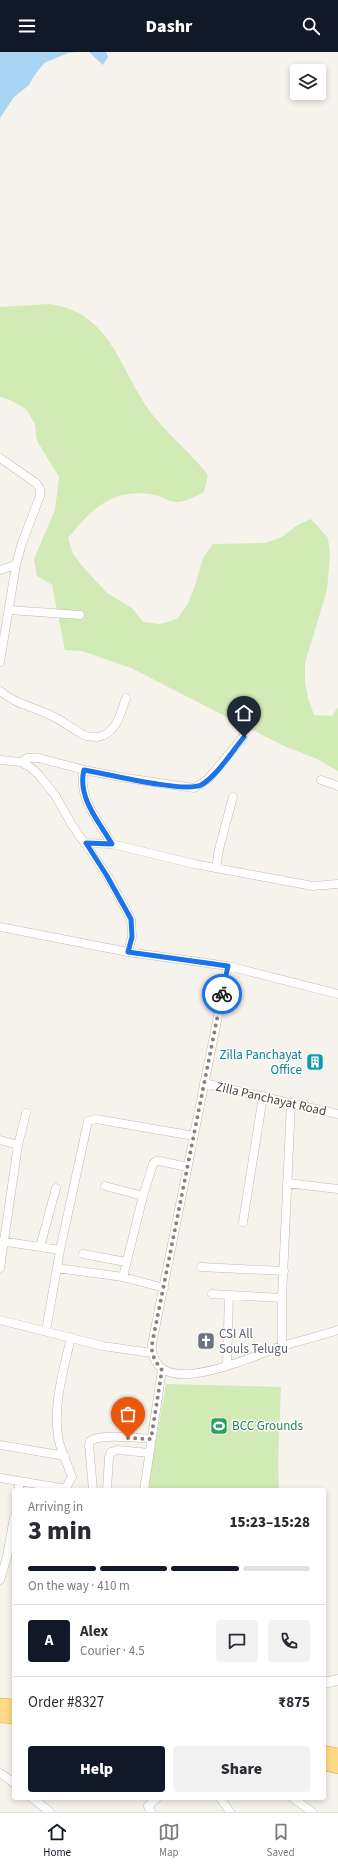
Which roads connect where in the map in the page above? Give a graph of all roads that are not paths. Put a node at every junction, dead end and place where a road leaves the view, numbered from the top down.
1 (0, 458) edge
2 (16, 565) junction
3 (0, 570) edge
4 (9, 610) junction
5 (80, 615) dead end
6 (0, 662) edge
7 (0, 691) edge
8 (126, 698) dead end
9 (244, 737) dead end
10 (0, 760) edge
11 (21, 762) junction
12 (84, 770) junction
13 (321, 780) dead end
14 (338, 786) edge
15 (233, 797) dead end
16 (86, 843) junction
17 (112, 844) junction
18 (216, 868) junction
19 (338, 884) edge
20 (0, 927) edge
21 (128, 952) junction
22 (228, 966) junction
23 (338, 994) edge
24 (204, 1083) junction
25 (263, 1096) junction
26 (291, 1103) junction
27 (26, 1113) dead end
28 (338, 1114) edge
29 (194, 1136) junction
30 (0, 1140) edge
31 (18, 1145) junction
32 (187, 1167) junction
33 (287, 1183) junction
34 (105, 1186) dead end
35 (56, 1188) dead end
36 (338, 1188) edge
37 (143, 1196) junction
38 (243, 1222) dead end
39 (2, 1241) edge
40 (40, 1247) junction
41 (60, 1250) junction
42 (83, 1254) dead end
43 (126, 1262) junction
44 (201, 1267) dead end
45 (0, 1268) edge
46 (57, 1268) junction
47 (284, 1271) junction
48 (123, 1278) junction
49 (164, 1288) junction
50 (212, 1294) dead end
51 (229, 1294) junction
52 (282, 1298) junction
53 (0, 1320) edge
54 (338, 1330) edge
55 (46, 1331) junction
56 (71, 1337) junction
57 (282, 1346) junction
58 (152, 1353) junction
59 (227, 1365) junction
60 (162, 1370) junction
61 (151, 1439) junction
62 (0, 1445) edge
63 (149, 1453) junction
64 (65, 1456) junction
65 (0, 1478) edge
66 (19, 1486) edge
67 (93, 1488) edge
68 (107, 1488) edge
69 (144, 1488) edge
70 (12, 1537) edge
71 (10, 1557) edge
72 (2, 1567) edge
73 (0, 1580) edge
74 (338, 1680) edge
75 (326, 1683) edge
76 (0, 1705) edge
77 (12, 1706) edge
78 (0, 1716) edge
79 (12, 1718) edge
80 (326, 1752) edge
81 (338, 1755) edge
82 (326, 1764) edge
83 (338, 1767) edge
84 (0, 1773) edge
85 (12, 1782) edge
86 (38, 1800) edge
87 (155, 1800) edge
88 (221, 1800) edge
89 (296, 1800) edge
90 (50, 1812) edge
91 (151, 1812) edge
92 (230, 1812) edge
93 (312, 1812) edge

1 - 2 street
2 - 3 street
2 - 4 street
4 - 5 street
4 - 6 street
7 - 8 street
9 - 12 street
10 - 11 street
11 - 12 street
11 - 16 street
12 - 17 street
13 - 14 street
15 - 18 street
16 - 17 street
16 - 21 street
17 - 18 street
18 - 19 street
20 - 21 street
21 - 22 street
22 - 23 street
22 - 24 street
24 - 25 street, Zilla Panchayat Road
24 - 29 street
25 - 26 street, Zilla Panchayat Road
25 - 38 street
26 - 28 street, Zilla Panchayat Road
26 - 33 street
27 - 31 street
29 - 32 street
29 - 41 street
30 - 31 street
31 - 39 street
32 - 37 street
32 - 49 street
33 - 36 street
33 - 47 street
34 - 37 street
35 - 40 street
37 - 43 street
39 - 40 street
39 - 45 street
40 - 41 street
41 - 46 street
42 - 43 street
43 - 48 street
44 - 47 street
46 - 48 street
46 - 55 street
47 - 52 street
48 - 49 street
49 - 58 street
50 - 51 street
51 - 52 street
51 - 59 street
52 - 57 street
53 - 55 street
54 - 57 street
55 - 56 street
56 - 58 street
56 - 64 street
57 - 59 street
58 - 60 street
59 - 60 street
60 - 61 street
61 - 63 street
61 - 67 street
62 - 64 street
63 - 68 street
63 - 69 street
64 - 66 street
65 - 66 street
70 - 71 street
71 - 72 street
72 - 73 street
74 - 75 street
76 - 77 highway
78 - 79 highway
80 - 81 highway
82 - 83 highway
84 - 85 street
86 - 90 street
87 - 91 street
88 - 92 street
89 - 93 street

